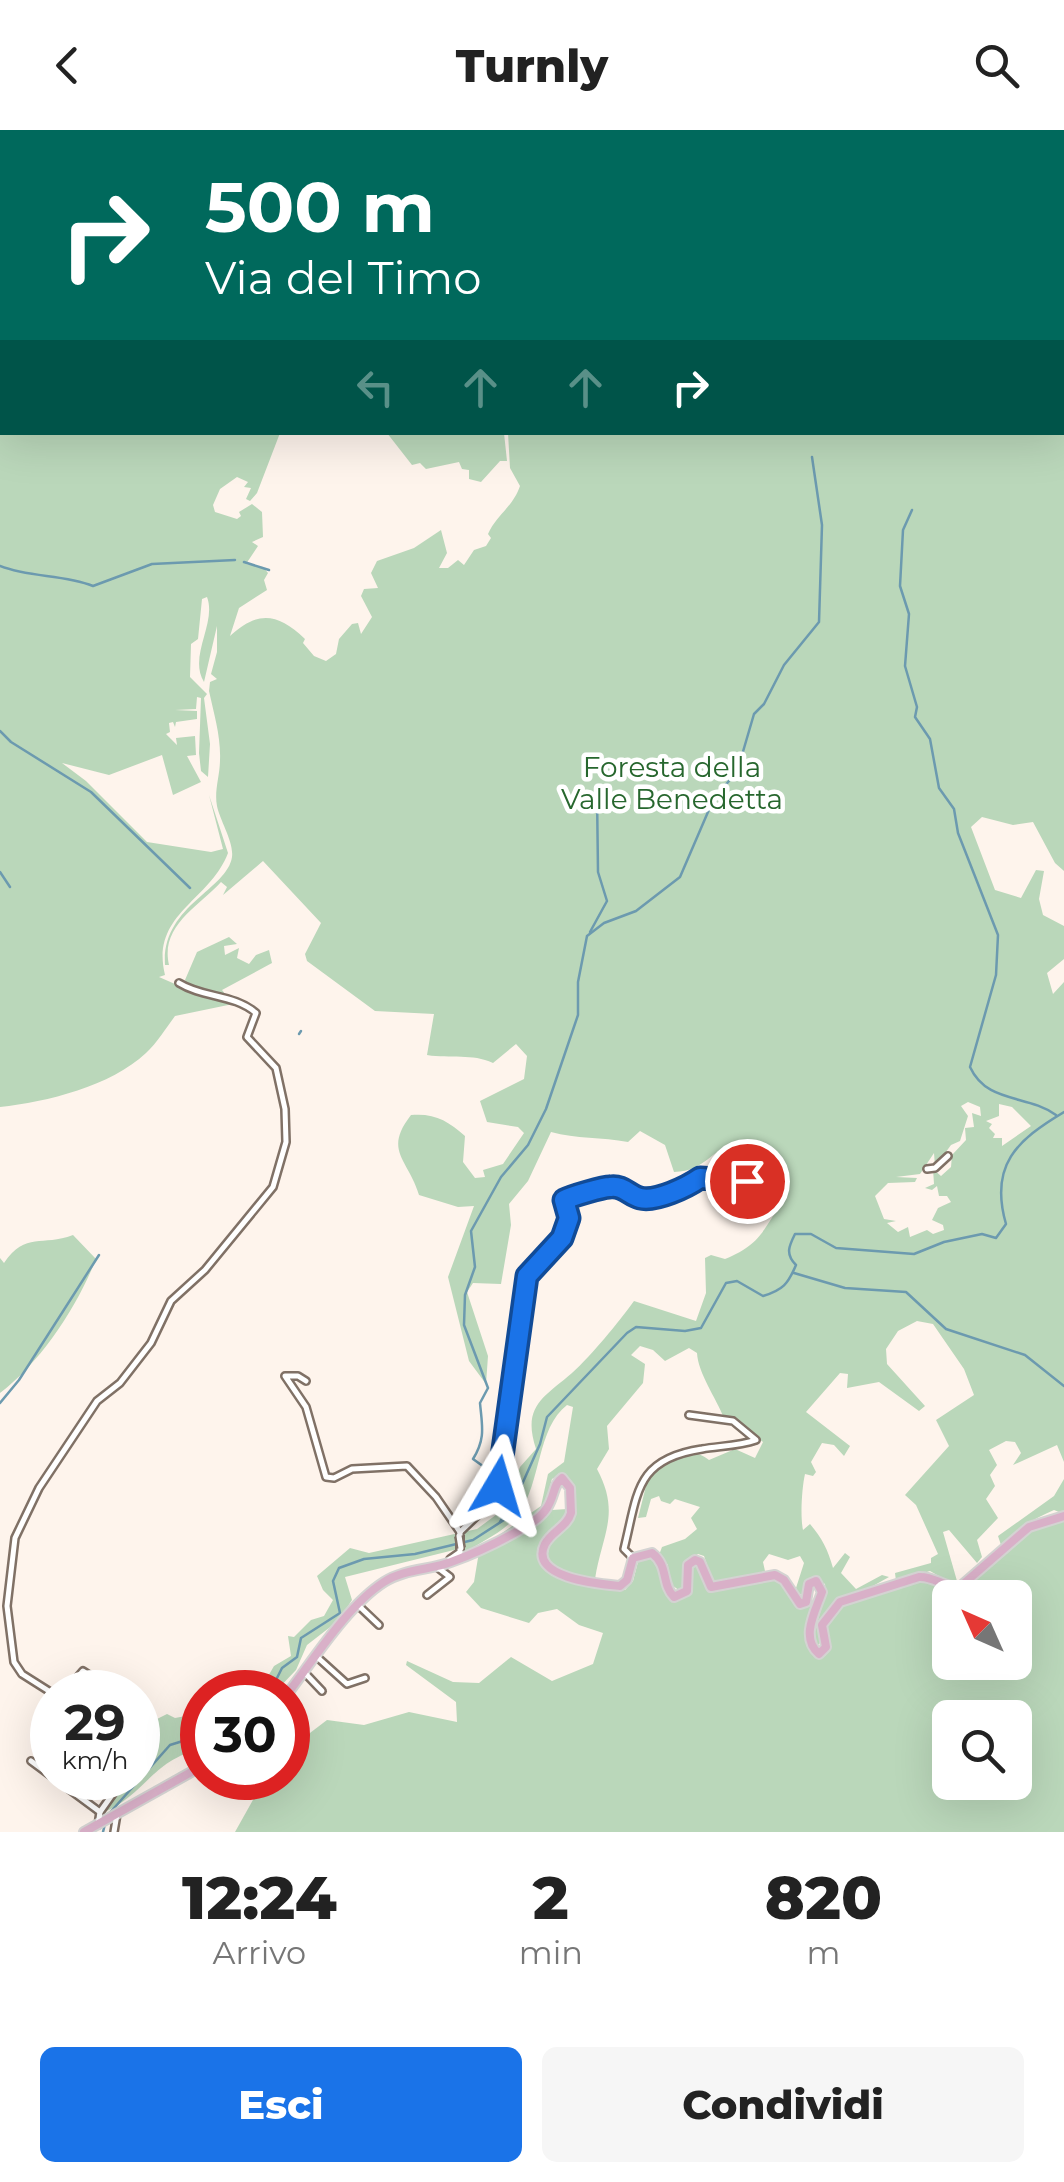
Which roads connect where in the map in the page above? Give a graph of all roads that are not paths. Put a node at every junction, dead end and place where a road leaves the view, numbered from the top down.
1 (179, 983) dead end
2 (948, 1156) dead end
3 (928, 1169) dead end
4 (773, 1202) dead end
5 (306, 1381) dead end
6 (689, 1415) dead end
7 (1064, 1516) edge
8 (460, 1534) junction
9 (633, 1558) junction
10 (438, 1566) junction
11 (427, 1595) dead end
12 (359, 1606) junction
13 (378, 1625) dead end
14 (316, 1656) junction
15 (306, 1670) edge
16 (310, 1678) edge
17 (365, 1678) dead end
18 (30, 1679) edge
19 (322, 1691) dead end
20 (180, 1778) edge
21 (82, 1800) edge
22 (114, 1800) edge
23 (105, 1818) junction
24 (84, 1832) edge
25 (114, 1832) edge

1 - 18 street
2 - 3 street
4 - 8 street
5 - 8 street
6 - 9 street
7 - 9 main road
8 - 10 street, bridge
9 - 10 main road
10 - 11 street
10 - 12 main road
12 - 13 street
12 - 14 main road
14 - 15 main road
14 - 17 street
16 - 19 street
20 - 23 main road
21 - 23 street
22 - 23 street
23 - 24 main road
23 - 25 street

